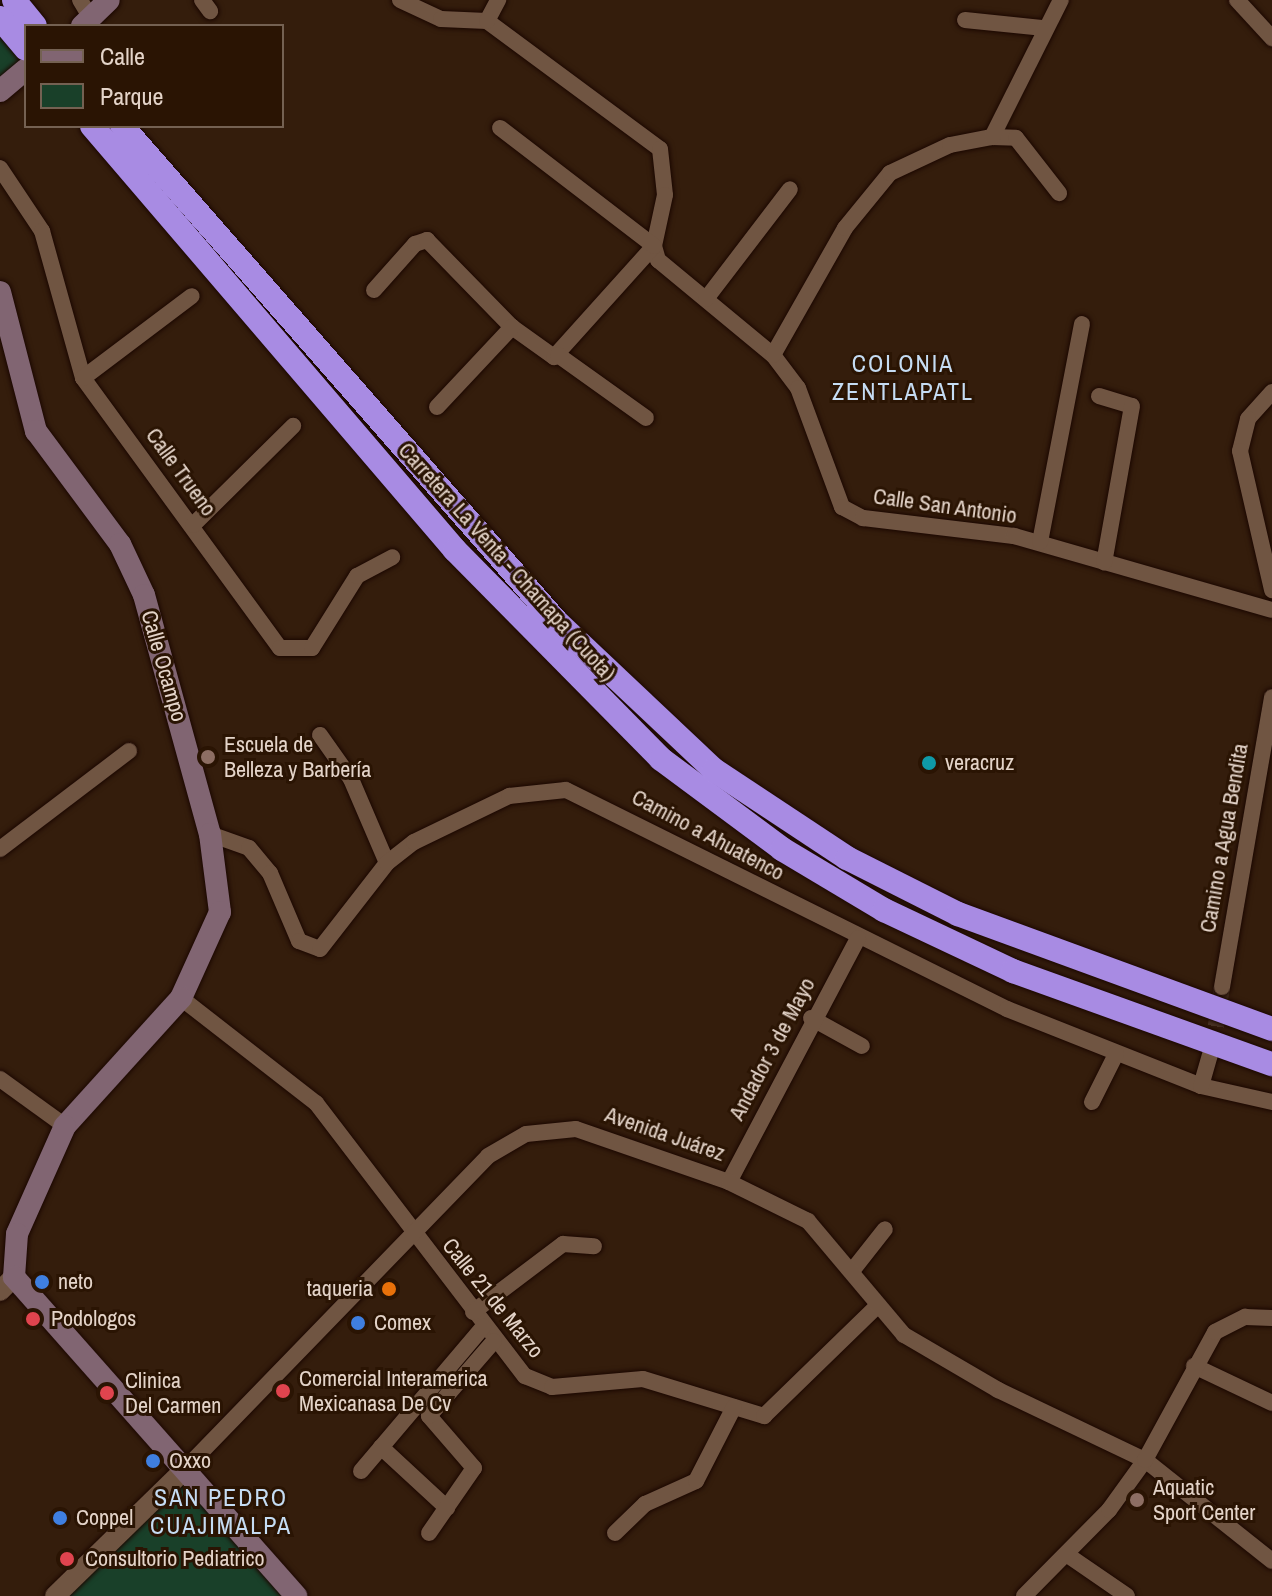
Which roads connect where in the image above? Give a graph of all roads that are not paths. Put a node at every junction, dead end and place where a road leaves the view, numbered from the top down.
1 (14, 0) edge
2 (109, 0) edge
3 (400, 0) edge
4 (498, 0) edge
5 (1061, 0) edge
6 (1237, 0) edge
7 (84, 15) edge
8 (0, 18) edge
9 (965, 20) dead end
10 (487, 21) junction
11 (24, 26) edge
12 (1042, 28) junction
13 (24, 32) edge
14 (1272, 38) edge
15 (24, 71) edge
16 (0, 91) edge
17 (94, 128) edge
18 (124, 128) edge
19 (500, 128) dead end
20 (992, 137) junction
21 (0, 168) edge
22 (790, 189) dead end
23 (1059, 193) dead end
24 (654, 246) junction
25 (374, 290) dead end
26 (0, 292) edge
27 (192, 296) dead end
28 (706, 299) junction
29 (1082, 324) dead end
30 (512, 327) junction
31 (558, 355) junction
32 (773, 355) junction
33 (83, 378) junction
34 (1272, 392) edge
35 (1099, 396) dead end
36 (437, 407) dead end
37 (646, 418) dead end
38 (293, 426) dead end
39 (193, 525) junction
40 (1040, 542) junction
41 (392, 557) dead end
42 (1104, 563) junction
43 (1272, 590) edge
44 (1272, 610) edge
45 (1272, 697) edge
46 (320, 735) dead end
47 (129, 751) dead end
48 (210, 834) junction
49 (0, 849) edge
50 (387, 863) junction
51 (858, 938) junction
52 (1222, 987) tunnel mouth
53 (181, 998) junction
54 (811, 1018) junction
55 (1272, 1029) edge
56 (862, 1046) dead end
57 (1116, 1054) junction
58 (1216, 1057) tunnel mouth
59 (1272, 1064) edge
60 (0, 1079) edge
61 (1201, 1086) junction
62 (1092, 1102) dead end
63 (1272, 1102) edge
64 (65, 1126) junction
65 (729, 1182) junction
66 (885, 1229) dead end
67 (415, 1235) junction
68 (594, 1246) dead end
69 (852, 1271) junction
70 (5, 1277) edge
71 (875, 1308) junction
72 (473, 1312) junction
73 (1272, 1318) edge
74 (483, 1327) junction
75 (494, 1341) junction
76 (1194, 1366) junction
77 (1272, 1403) edge
78 (734, 1407) junction
79 (381, 1447) junction
80 (1145, 1460) junction
81 (183, 1471) junction
82 (361, 1471) dead end
83 (447, 1508) junction
84 (429, 1533) dead end
85 (615, 1533) dead end
86 (1066, 1554) junction
87 (1272, 1561) edge
88 (55, 1596) edge
89 (296, 1596) edge
90 (1024, 1596) edge
91 (1127, 1596) edge

1 - 11 highway
2 - 7 main road
3 - 10 street
4 - 10 street
5 - 12 street
6 - 14 street
8 - 13 highway
9 - 12 street
10 - 24 street
12 - 20 street
15 - 16 main road
17 - 59 highway, Carretera La Venta - Chamapa (Cuota)
18 - 55 highway, Carretera La Venta - Chamapa (Cuota)
19 - 24 street, Calle San Antonio
20 - 23 street
20 - 32 street
21 - 33 street, Calle Trueno
22 - 28 street
24 - 28 street, Calle San Antonio
24 - 31 street
25 - 30 street
26 - 48 main road, Calle Ocampo
27 - 33 street
28 - 32 street, Calle San Antonio
29 - 40 street
30 - 31 street
30 - 36 street
31 - 37 street
32 - 40 street, Calle San Antonio
33 - 39 street, Calle Trueno
34 - 43 street
35 - 42 street
38 - 39 street
39 - 41 street, Calle Trueno
40 - 42 street, Calle San Antonio
42 - 44 street, Calle San Antonio
45 - 52 street, Camino a Agua Bendita
46 - 50 street
47 - 49 street
48 - 50 street, Camino a Ahuatenco
48 - 53 main road, Calle Ocampo
50 - 51 street, Camino a Ahuatenco
51 - 54 street, Andador 3 de Mayo
51 - 57 street, Camino a Ahuatenco
53 - 64 main road, Calle Ocampo
53 - 67 street, Calle 21 de Marzo
54 - 56 street
54 - 65 street, Andador 3 de Mayo
57 - 61 street, Camino a Ahuatenco
57 - 62 street
58 - 61 street
60 - 64 street
61 - 63 street, Camino a Ahuatenco
64 - 70 main road, Calle Ocampo
65 - 67 street, Avenida Juárez
65 - 69 street, Avenida Juárez
66 - 69 street
67 - 72 street, Calle 21 de Marzo
67 - 81 street, Avenida Juárez
68 - 72 street
69 - 71 street, Avenida Juárez
70 - 81 main road
71 - 78 street, Calle 21 de Marzo
71 - 80 street, Avenida Juárez
72 - 74 street, Calle 21 de Marzo
73 - 76 street
74 - 75 street, Calle 21 de Marzo
74 - 79 street
75 - 78 street, Calle 21 de Marzo
75 - 83 street
76 - 77 street
76 - 80 street
78 - 85 street
79 - 82 street
79 - 83 street
80 - 86 street
80 - 87 street, Avenida Juárez
81 - 88 street, Avenida Juárez
81 - 89 main road
83 - 84 street
86 - 90 street
86 - 91 street

